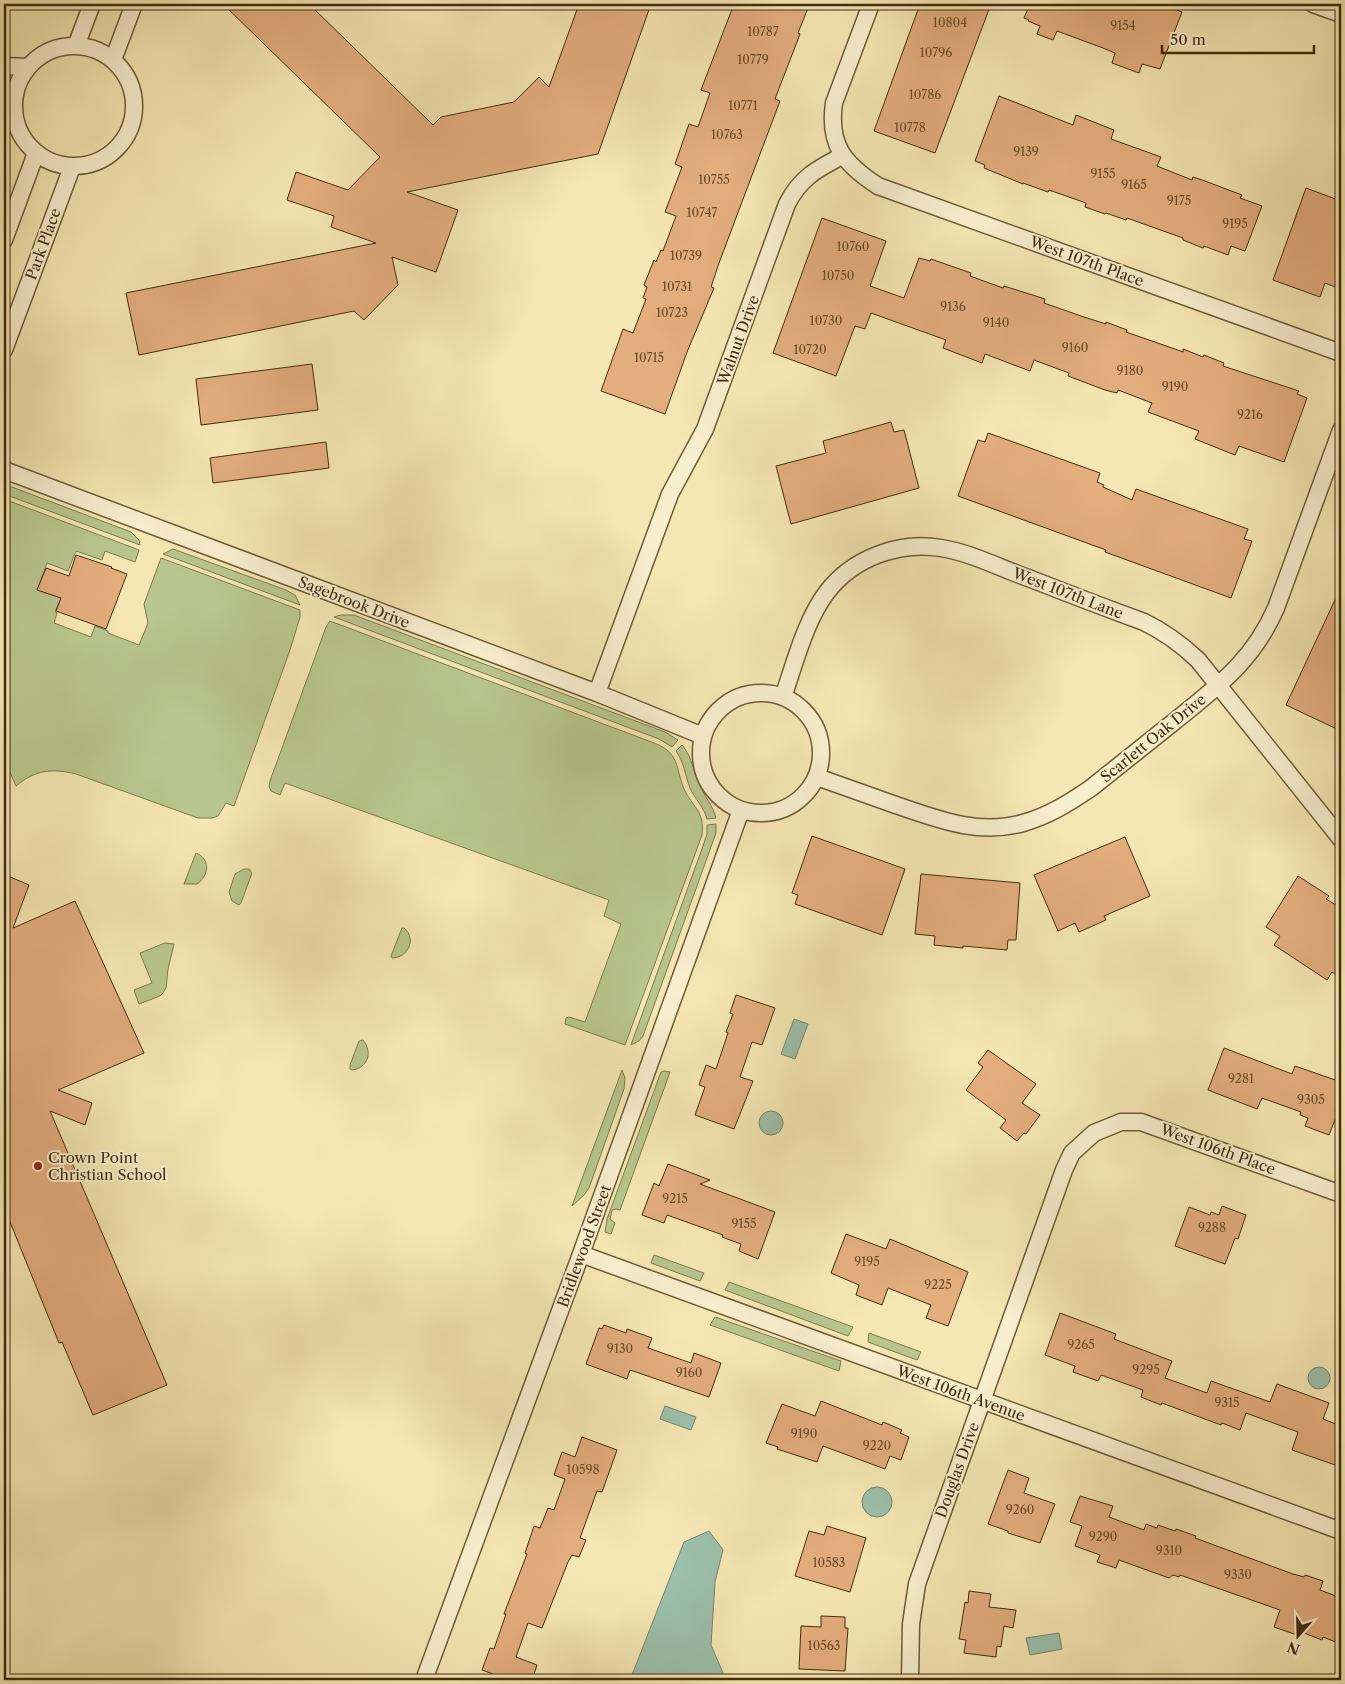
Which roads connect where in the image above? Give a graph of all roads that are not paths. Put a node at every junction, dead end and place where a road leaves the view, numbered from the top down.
1 (92, 4) edge
2 (134, 4) edge
3 (871, 4) edge
4 (1313, 4) edge
5 (1341, 14) edge
6 (76, 46) junction
7 (113, 60) junction
8 (4, 66) edge
9 (28, 67) junction
10 (9, 99) edge
11 (36, 152) junction
12 (842, 156) junction
13 (72, 167) junction
14 (4, 240) edge
15 (4, 350) edge
16 (1341, 353) edge
17 (1341, 430) edge
18 (4, 470) edge
19 (1219, 685) junction
20 (597, 693) junction
21 (783, 697) junction
22 (703, 736) junction
23 (817, 777) junction
24 (741, 810) junction
25 (1341, 840) edge
26 (1094, 1133) joint
27 (1341, 1194) edge
28 (581, 1254) junction
29 (982, 1400) junction
30 (1341, 1531) edge
31 (424, 1680) edge
32 (910, 1680) edge

1 - 6 street
2 - 7 street
3 - 12 street
4 - 5 street
6 - 7 street
6 - 9 street
7 - 13 street
8 - 9 street
9 - 10 street
10 - 11 street
11 - 13 street
11 - 14 street
12 - 16 street, West 107th Place
12 - 20 street, Walnut Drive
13 - 15 street, Park Place
17 - 19 street, Scarlett Oak Drive
18 - 20 street, Sagebrook Drive
19 - 21 street, West 107th Lane
19 - 23 street, Scarlett Oak Drive
19 - 25 street, West 107th Lane
20 - 22 street, Sagebrook Drive
21 - 22 street
21 - 23 street
22 - 24 street
23 - 24 street
24 - 28 street, Bridlewood Street
26 - 27 street, West 106th Place
26 - 29 street, Douglas Drive
28 - 29 street, West 106th Avenue
28 - 31 street, Bridlewood Street
29 - 30 street, West 106th Avenue
29 - 32 street, Douglas Drive

